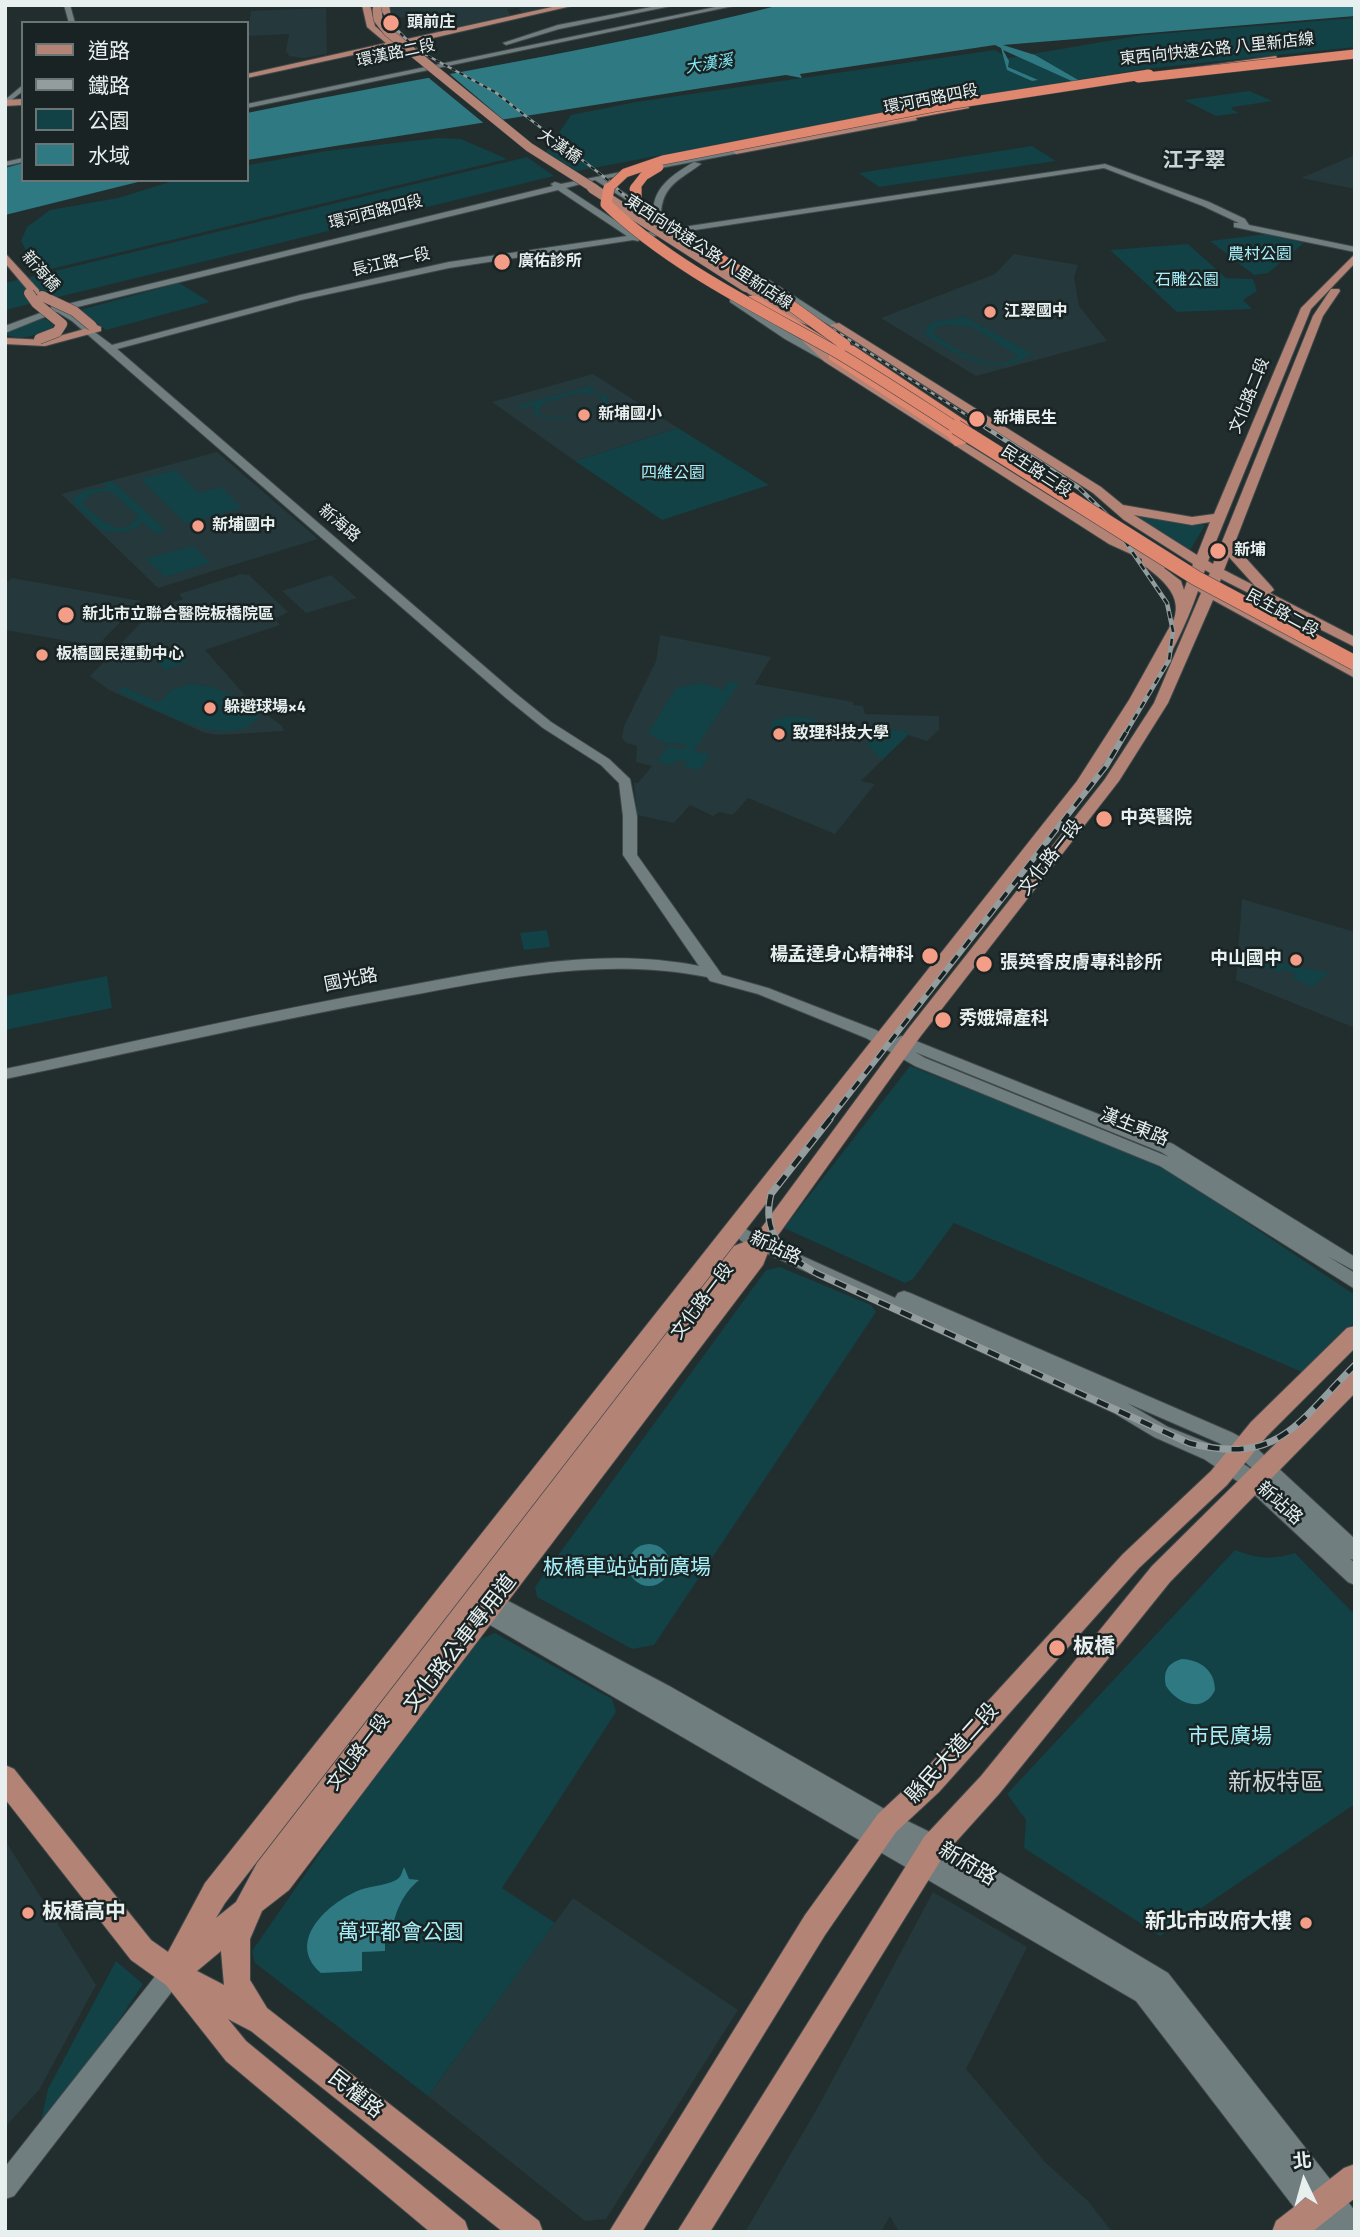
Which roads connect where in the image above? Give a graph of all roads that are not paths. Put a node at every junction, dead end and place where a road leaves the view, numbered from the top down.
1 (564, 5) edge
2 (572, 5) edge
3 (673, 5) edge
4 (720, 5) edge
5 (735, 5) edge
6 (375, 7) edge
7 (695, 9) edge
8 (392, 29) junction
9 (376, 33) junction
10 (424, 35) junction
11 (575, 37) junction
12 (407, 43) junction
13 (392, 46) junction
14 (1355, 54) edge
15 (1215, 70) junction
16 (248, 74) edge
17 (1149, 74) junction
18 (443, 82) junction
19 (21, 89) edge
20 (467, 96) junction
21 (248, 99) edge
22 (6, 102) edge
23 (974, 104) junction
24 (248, 106) edge
25 (736, 151) junction
26 (708, 152) junction
27 (609, 175) junction
28 (594, 177) junction
29 (558, 186) junction
30 (643, 207) junction
31 (657, 214) junction
32 (1209, 217) dead end
33 (1246, 227) junction
34 (680, 230) junction
35 (636, 237) junction
36 (1355, 250) edge
37 (5, 256) edge
38 (1355, 257) edge
39 (5, 264) edge
40 (1355, 273) edge
41 (34, 292) junction
42 (746, 294) junction
43 (88, 303) junction
44 (769, 303) junction
45 (56, 308) junction
46 (42, 313) junction
47 (28, 314) junction
48 (5, 318) edge
49 (5, 324) edge
50 (835, 326) joint
51 (93, 328) junction
52 (5, 330) edge
53 (5, 340) edge
54 (35, 341) junction
55 (5, 347) edge
56 (110, 348) junction
57 (842, 350) junction
58 (829, 360) junction
59 (914, 384) junction
60 (941, 392) junction
61 (963, 433) junction
62 (972, 452) junction
63 (1028, 457) junction
64 (1121, 508) junction
65 (1219, 517) junction
66 (1114, 541) junction
67 (1227, 544) junction
68 (1201, 563) junction
69 (1216, 571) junction
70 (1194, 584) junction
71 (1208, 591) junction
72 (1292, 610) junction
73 (1190, 615) junction
74 (1246, 615) junction
75 (1355, 643) edge
76 (1355, 657) edge
77 (1355, 663) edge
78 (1355, 674) edge
79 (709, 972) junction
80 (885, 1037) junction
81 (905, 1048) junction
82 (5, 1074) edge
83 (734, 1228) junction
84 (764, 1238) junction
85 (1355, 1265) edge
86 (1355, 1282) edge
87 (1355, 1334) edge
88 (1355, 1379) edge
89 (1238, 1457) junction
90 (1259, 1474) junction
91 (1355, 1552) edge
92 (1355, 1576) edge
93 (489, 1607) junction
94 (5, 1778) edge
95 (882, 1830) junction
96 (928, 1854) junction
97 (249, 1908) junction
98 (172, 1973) junction
99 (261, 2021) junction
100 (1355, 2179) edge
101 (5, 2187) edge
102 (1324, 2214) edge
103 (454, 2232) edge
104 (528, 2232) edge
105 (624, 2232) edge
106 (692, 2232) edge
107 (1287, 2232) edge
108 (1354, 2232) edge

1 - 10 main road
2 - 12 main road
3 - 21 street, 環漢路二段
4 - 7 street
5 - 7 street
6 - 8 main road
6 - 9 main road
6 - 18 main road, 大漢橋, bridge
6 - 20 main road, 大漢橋, bridge
7 - 11 street
7 - 11 street
8 - 9 main road
8 - 10 main road
8 - 12 main road
9 - 13 main road
10 - 12 main road
11 - 24 street
12 - 13 main road
12 - 20 main road, bridge
13 - 16 main road
13 - 18 main road, bridge
14 - 15 main road, 環河西路四段
14 - 15 highway, bridge
14 - 17 highway, 東西向快速公路 八里新店線, bridge
14 - 17 highway, bridge
14 - 23 main road, 環河西路四段
14 - 26 highway, 東西向快速公路 八里新店線, bridge
15 - 23 main road, 環河西路四段
17 - 42 highway, 東西向快速公路 八里新店線, bridge
18 - 42 main road, 大漢橋, bridge
19 - 22 street
20 - 42 main road, 大漢橋, bridge
23 - 25 main road, 環河西路四段
23 - 26 main road, 環河西路四段
23 - 26 highway, bridge
25 - 27 street, 環河西路四段
25 - 31 street
26 - 27 street, 環河西路四段
26 - 28 street, 環河西路四段
26 - 61 highway, 東西向快速公路 八里新店線, bridge
27 - 28 street, 環河西路四段
28 - 29 street, 環河西路四段
28 - 30 street, 民生路三段
29 - 35 street, 民生路三段
29 - 43 street, 環河西路四段
29 - 45 street, 環河西路四段
30 - 31 street, 民生路三段
30 - 34 street, 民生路三段
31 - 34 street, 民生路三段
32 - 33 street
33 - 34 street, 長江路一段
33 - 36 street
34 - 35 street, 長江路一段
34 - 50 street, 民生路三段
35 - 56 street, 長江路一段
35 - 58 street, 民生路三段
37 - 41 main road, 新海橋
38 - 65 main road, 文化路二段
39 - 54 main road, 新海橋, bridge
40 - 67 main road, 文化路二段
41 - 51 main road, bridge
41 - 54 main road, 新海橋, bridge
42 - 44 main road, 民生路三段
42 - 57 highway
42 - 58 main road, 民生路三段
42 - 61 highway, 東西向快速公路 八里新店線, bridge
42 - 61 highway, bridge
43 - 45 street, 環河西路四段
43 - 51 street
44 - 57 highway
44 - 59 main road, 民生路三段
45 - 46 street
45 - 47 street
45 - 51 street, 新海路
46 - 52 street
46 - 54 main road
47 - 48 street
47 - 49 street
50 - 60 main road, 民生路三段
51 - 54 main road
51 - 56 street, 新海路
53 - 54 main road
54 - 55 main road
56 - 79 street, 新海路
57 - 61 highway, bridge
58 - 61 main road, 民生路三段
59 - 60 main road
59 - 63 main road, 民生路三段
60 - 64 main road, 民生路三段
61 - 62 main road, 民生路三段
61 - 76 highway, 東西向快速公路 八里新店線, bridge
61 - 77 highway, 東西向快速公路 八里新店線, bridge
62 - 63 main road
62 - 66 main road, 民生路三段
63 - 64 main road, 民生路三段
64 - 65 main road
64 - 68 main road, 民生路三段
65 - 68 main road, 文化路二段
66 - 70 main road, 民生路三段
66 - 73 main road
67 - 69 main road, 文化路二段
67 - 72 main road
68 - 69 main road, 民生路二段
68 - 70 main road, 文化路一段
69 - 71 main road, 文化路一段
69 - 72 main road, 民生路二段
70 - 71 main road, 民生路二段
70 - 73 main road, 文化路一段
71 - 73 main road, 文化路一段
71 - 74 main road, 民生路二段
72 - 75 main road, 民生路二段
73 - 74 main road
73 - 80 main road, 文化路一段
73 - 81 main road, 文化路一段
74 - 78 main road, 民生路二段
79 - 80 street, 漢生東路
79 - 82 street, 國光路
80 - 81 street, 漢生東路
80 - 83 main road, 文化路一段
81 - 84 main road, 文化路一段
81 - 85 street, 漢生東路
81 - 86 street, 漢生東路
83 - 84 street, 新站路
83 - 98 main road, 文化路一段
84 - 89 street, 新站路
84 - 89 street, 新站路
84 - 93 main road, 文化路公車專用道
84 - 97 main road, 文化路一段
87 - 89 main road, 縣民大道二段
88 - 90 main road
89 - 90 street, 新站路
89 - 95 main road, 縣民大道二段
90 - 91 street, 新站路
90 - 92 street, 新站路
90 - 96 main road
93 - 95 street, 新府路
93 - 97 main road, 文化路公車專用道
94 - 98 main road, 民權路
95 - 96 street, 新府路
95 - 105 main road, 縣民大道二段
96 - 102 street, 新府路
96 - 106 main road
97 - 98 main road, 文化路一段
97 - 99 main road
98 - 99 main road, 民權路
98 - 101 street, 文化路一段
98 - 103 main road, 民權路
99 - 104 main road, 民權路
100 - 102 main road
102 - 107 main road
102 - 108 street, 新府路

